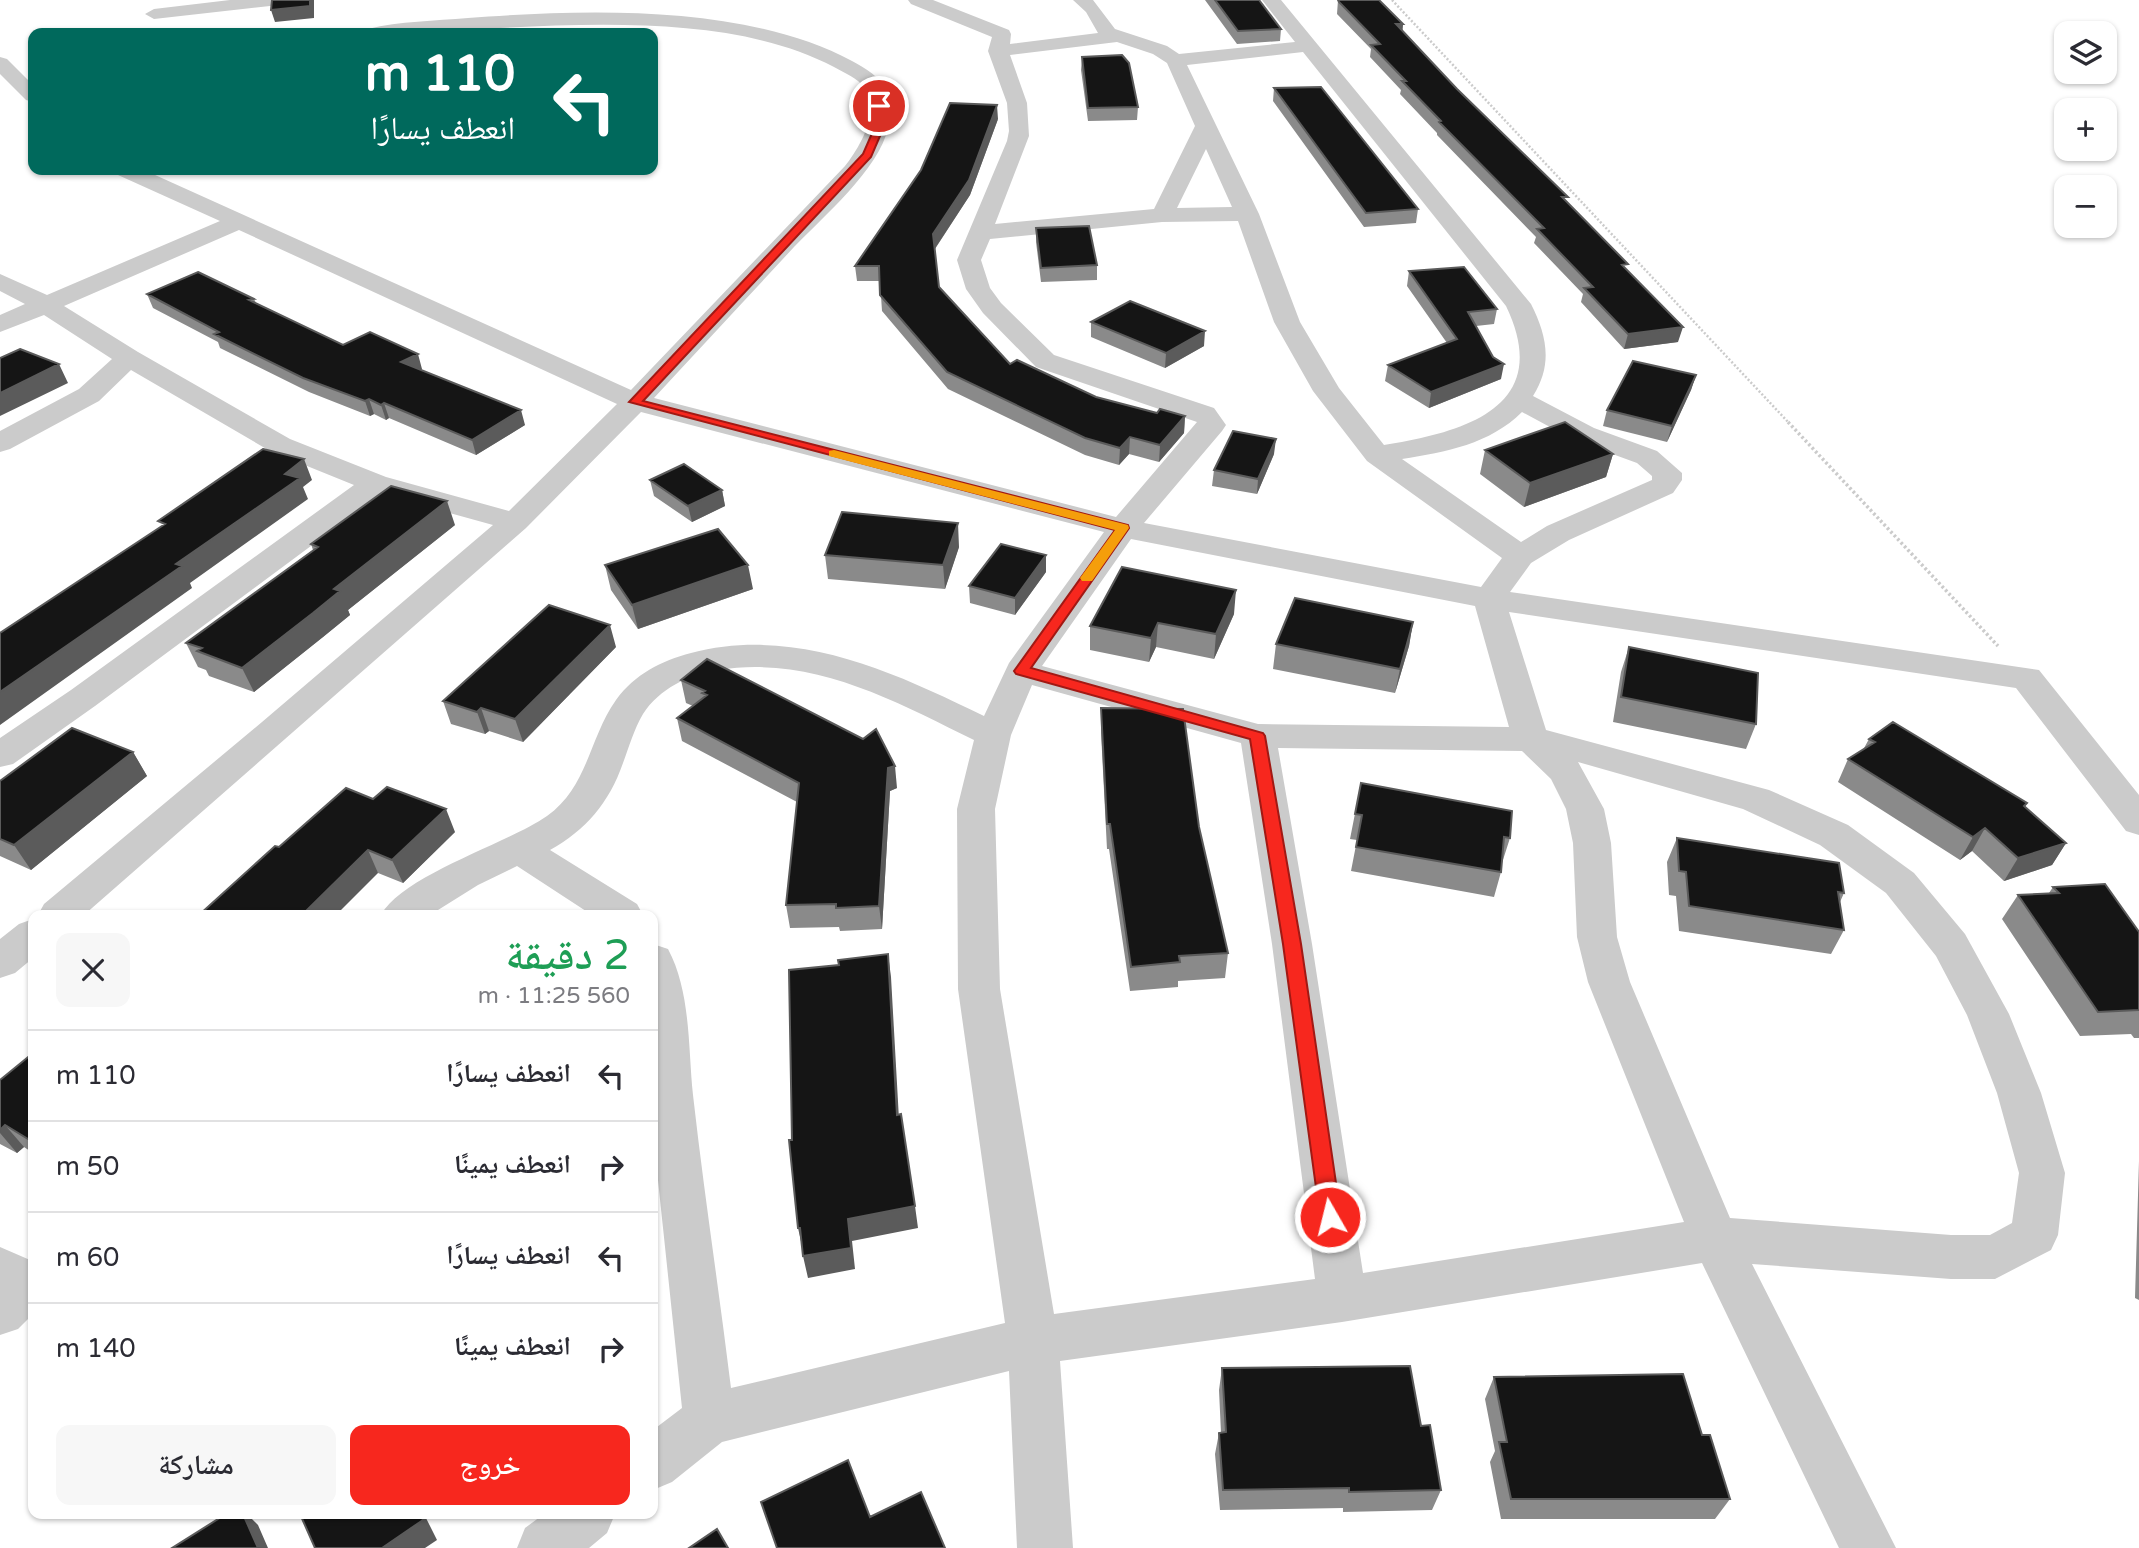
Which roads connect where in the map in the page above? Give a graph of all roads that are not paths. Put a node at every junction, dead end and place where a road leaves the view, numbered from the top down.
1 (276, 0) edge
2 (917, 0) edge
3 (1082, 0) edge
4 (1271, 0) edge
5 (158, 7) edge
6 (251, 25) dead end
7 (145, 28) edge
8 (422, 28) edge
9 (1116, 37) junction
10 (1309, 46) junction
11 (998, 51) junction
12 (1175, 60) junction
13 (0, 63) edge
14 (21, 86) edge
15 (1206, 126) junction
16 (137, 175) edge
17 (1247, 214) junction
18 (1161, 215) junction
19 (238, 222) junction
20 (978, 233) junction
21 (0, 281) edge
22 (43, 303) junction
23 (0, 324) edge
24 (129, 358) junction
25 (1520, 399) junction
26 (635, 402) junction
27 (0, 443) edge
28 (1377, 455) junction
29 (376, 483) junction
30 (515, 522) junction
31 (1123, 528) junction
32 (1520, 556) junction
33 (1489, 599) junction
34 (1021, 671) junction
35 (993, 735) junction
36 (1258, 736) junction
37 (1531, 740) junction
38 (0, 755) edge
39 (2139, 821) edge
40 (520, 850) junction
41 (64, 910) edge
42 (409, 910) edge
43 (615, 910) edge
44 (28, 939) edge
45 (0, 962) edge
46 (658, 983) edge
47 (1715, 1239) junction
48 (1342, 1299) junction
49 (1033, 1341) junction
50 (709, 1419) junction
51 (658, 1459) edge
52 (582, 1519) edge
53 (545, 1548) edge
54 (1045, 1548) edge
55 (1868, 1548) edge

1 - 5 street
1 - 6 street
2 - 11 street
3 - 9 street
4 - 10 street
5 - 7 street
8 - 26 street
9 - 11 street
9 - 12 street
10 - 12 street
10 - 25 street
11 - 20 street
12 - 15 street
13 - 14 street
15 - 17 street
15 - 18 street
16 - 19 street
17 - 18 street
17 - 28 street
18 - 20 street
19 - 22 street
19 - 26 street
20 - 31 street
21 - 22 street
22 - 23 street
22 - 24 street
24 - 27 street
24 - 29 street
25 - 28 street
25 - 32 street
26 - 30 street
26 - 31 street
28 - 32 street
29 - 30 street
29 - 38 street
30 - 41 street
31 - 33 street
31 - 34 street
32 - 33 street
33 - 37 street
33 - 39 street
34 - 35 street
34 - 36 street
35 - 40 street
35 - 49 street
36 - 37 street
36 - 48 street
37 - 47 street
37 - 47 street
40 - 42 street
40 - 43 street
44 - 45 street
46 - 50 street
47 - 48 street
47 - 55 street
48 - 49 street
49 - 50 street
49 - 54 street
50 - 51 street
52 - 53 street

